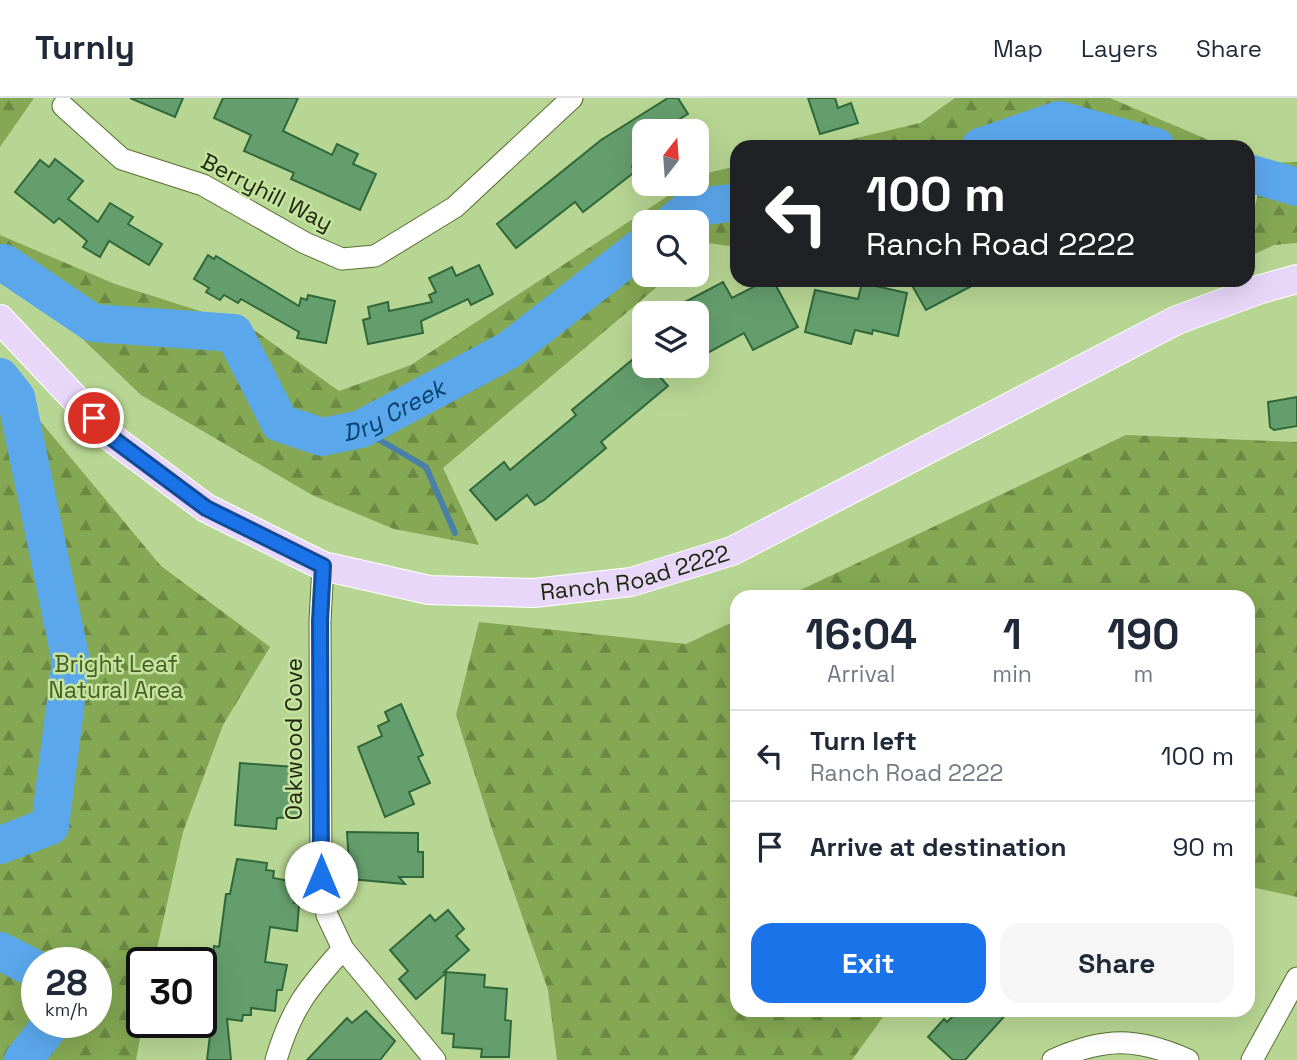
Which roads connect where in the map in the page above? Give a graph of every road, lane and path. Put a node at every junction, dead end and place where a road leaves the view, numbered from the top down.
1 (572, 98) edge
2 (63, 106) dead end
3 (1297, 279) edge
4 (0, 319) edge
5 (323, 566) junction
6 (343, 949) junction
7 (1297, 978) edge
8 (276, 1060) edge
9 (435, 1060) edge
10 (1053, 1060) edge
11 (1188, 1060) edge
12 (1252, 1060) edge

1 - 2 street, Berryhill Way
3 - 5 main road, Ranch Road 2222
4 - 5 main road, Ranch Road 2222
5 - 6 street, Oakwood Cove
6 - 8 street
6 - 9 street, Oakwood Cove
7 - 12 street
10 - 11 street

